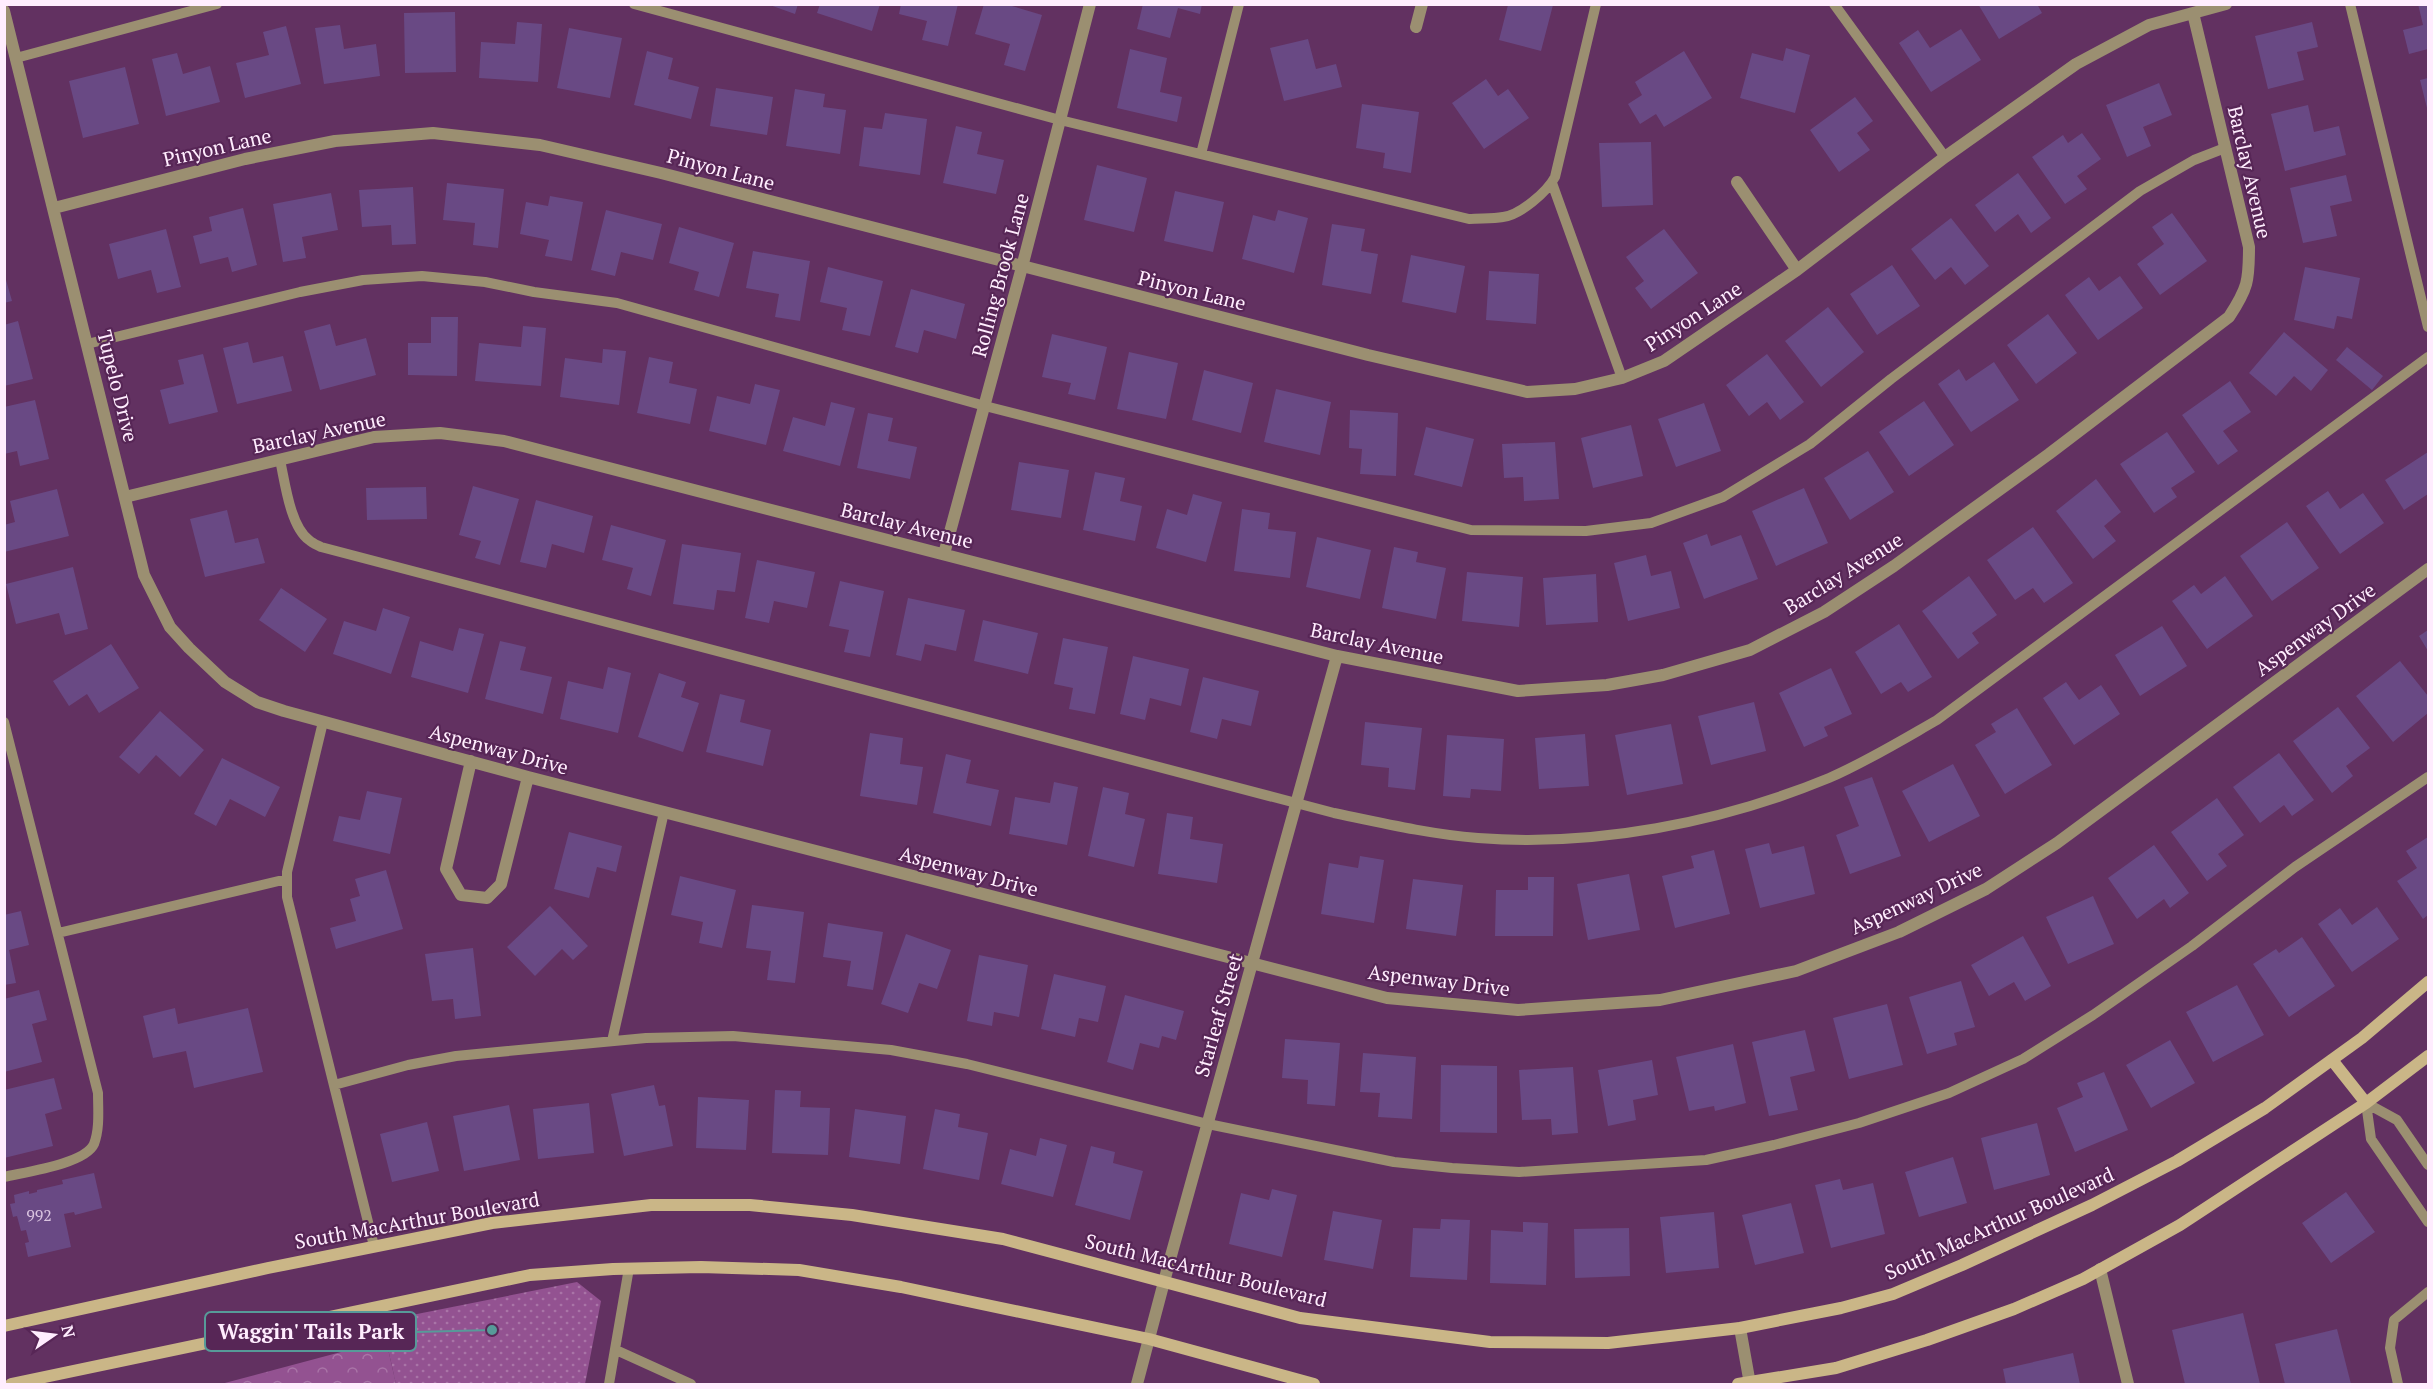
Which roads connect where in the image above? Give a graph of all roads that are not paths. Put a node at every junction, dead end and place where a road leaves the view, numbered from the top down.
1 (217, 4) edge
2 (634, 4) edge
3 (1090, 4) edge
4 (1239, 4) edge
5 (1422, 4) edge
6 (1596, 4) edge
7 (1834, 4) edge
8 (2226, 4) edge
9 (2350, 4) edge
10 (4, 11) edge
11 (2193, 13) junction
12 (1416, 27) dead end
13 (16, 58) junction
14 (1060, 120) junction
15 (2225, 148) junction
16 (1201, 154) junction
17 (1945, 158) junction
18 (1737, 182) dead end
19 (1552, 183) junction
20 (54, 208) junction
21 (1023, 267) junction
22 (1797, 270) junction
23 (2428, 327) edge
24 (87, 344) junction
25 (2428, 357) edge
26 (1622, 378) junction
27 (985, 406) junction
28 (280, 460) junction
29 (125, 497) junction
30 (944, 554) junction
31 (2428, 569) edge
32 (1337, 656) junction
33 (284, 711) joint
34 (4, 722) edge
35 (323, 722) junction
36 (471, 762) junction
37 (528, 777) junction
38 (2428, 777) edge
39 (1297, 803) junction
40 (664, 812) junction
41 (287, 879) junction
42 (58, 933) junction
43 (1252, 964) junction
44 (2428, 982) edge
45 (612, 1041) junction
46 (2428, 1056) edge
47 (2332, 1060) junction
48 (334, 1085) junction
49 (2366, 1103) junction
50 (1208, 1124) junction
51 (2428, 1165) edge
52 (4, 1177) edge
53 (2428, 1222) edge
54 (374, 1246) junction
55 (629, 1268) junction
56 (2100, 1269) junction
57 (1164, 1281) junction
58 (2428, 1292) edge
59 (4, 1326) edge
60 (1740, 1329) junction
61 (1149, 1340) junction
62 (616, 1350) junction
63 (10, 1384) edge
64 (609, 1384) edge
65 (691, 1384) edge
66 (1137, 1384) edge
67 (1314, 1384) edge
68 (1746, 1384) edge
69 (2128, 1384) edge
70 (2398, 1384) edge

1 - 13 lane
2 - 14 lane
3 - 14 street, Rolling Brook Lane
4 - 16 lane
5 - 12 street
6 - 19 lane
7 - 17 lane
8 - 11 street, Pinyon Lane
9 - 23 lane
10 - 13 street, Tupelo Drive
11 - 15 street, Barclay Avenue
11 - 17 street, Pinyon Lane
13 - 20 street, Tupelo Drive
14 - 16 lane
14 - 21 street, Rolling Brook Lane
15 - 27 lane
15 - 32 street, Barclay Avenue
16 - 19 lane
17 - 22 street, Pinyon Lane
18 - 22 street
19 - 26 lane
20 - 21 street, Pinyon Lane
20 - 24 street, Tupelo Drive
21 - 26 street, Pinyon Lane
21 - 27 street, Rolling Brook Lane
22 - 26 street, Pinyon Lane
24 - 27 lane
24 - 29 street, Tupelo Drive
25 - 39 lane
27 - 30 street, Rolling Brook Lane
28 - 29 street, Barclay Avenue
28 - 30 street, Barclay Avenue
28 - 39 lane
29 - 33 street, Tupelo Drive
30 - 32 street, Barclay Avenue
31 - 43 street, Aspenway Drive
32 - 39 street, Starleaf Street
33 - 35 street, Aspenway Drive
34 - 42 lane
35 - 36 street, Aspenway Drive
35 - 41 lane
36 - 37 street, Aspenway Drive
36 - 37 street
37 - 40 street, Aspenway Drive
38 - 50 lane
39 - 43 street, Starleaf Street
40 - 43 street, Aspenway Drive
40 - 45 lane
41 - 42 lane
41 - 48 lane
42 - 52 lane
43 - 50 street, Starleaf Street
44 - 47 main road, South MacArthur Boulevard
45 - 48 lane
45 - 50 lane
46 - 49 main road
47 - 49 main road
47 - 60 main road, South MacArthur Boulevard
48 - 54 lane
49 - 51 lane
49 - 53 lane
49 - 56 main road
50 - 57 street, Starleaf Street
54 - 57 main road, South MacArthur Boulevard
54 - 59 main road, South MacArthur Boulevard
55 - 61 main road
55 - 62 lane
55 - 63 main road
56 - 68 main road
56 - 69 street
57 - 60 main road, South MacArthur Boulevard
57 - 61 street, Starleaf Street
58 - 70 lane
60 - 68 street
61 - 66 street, Starleaf Street
61 - 67 main road
62 - 64 lane
62 - 65 lane

